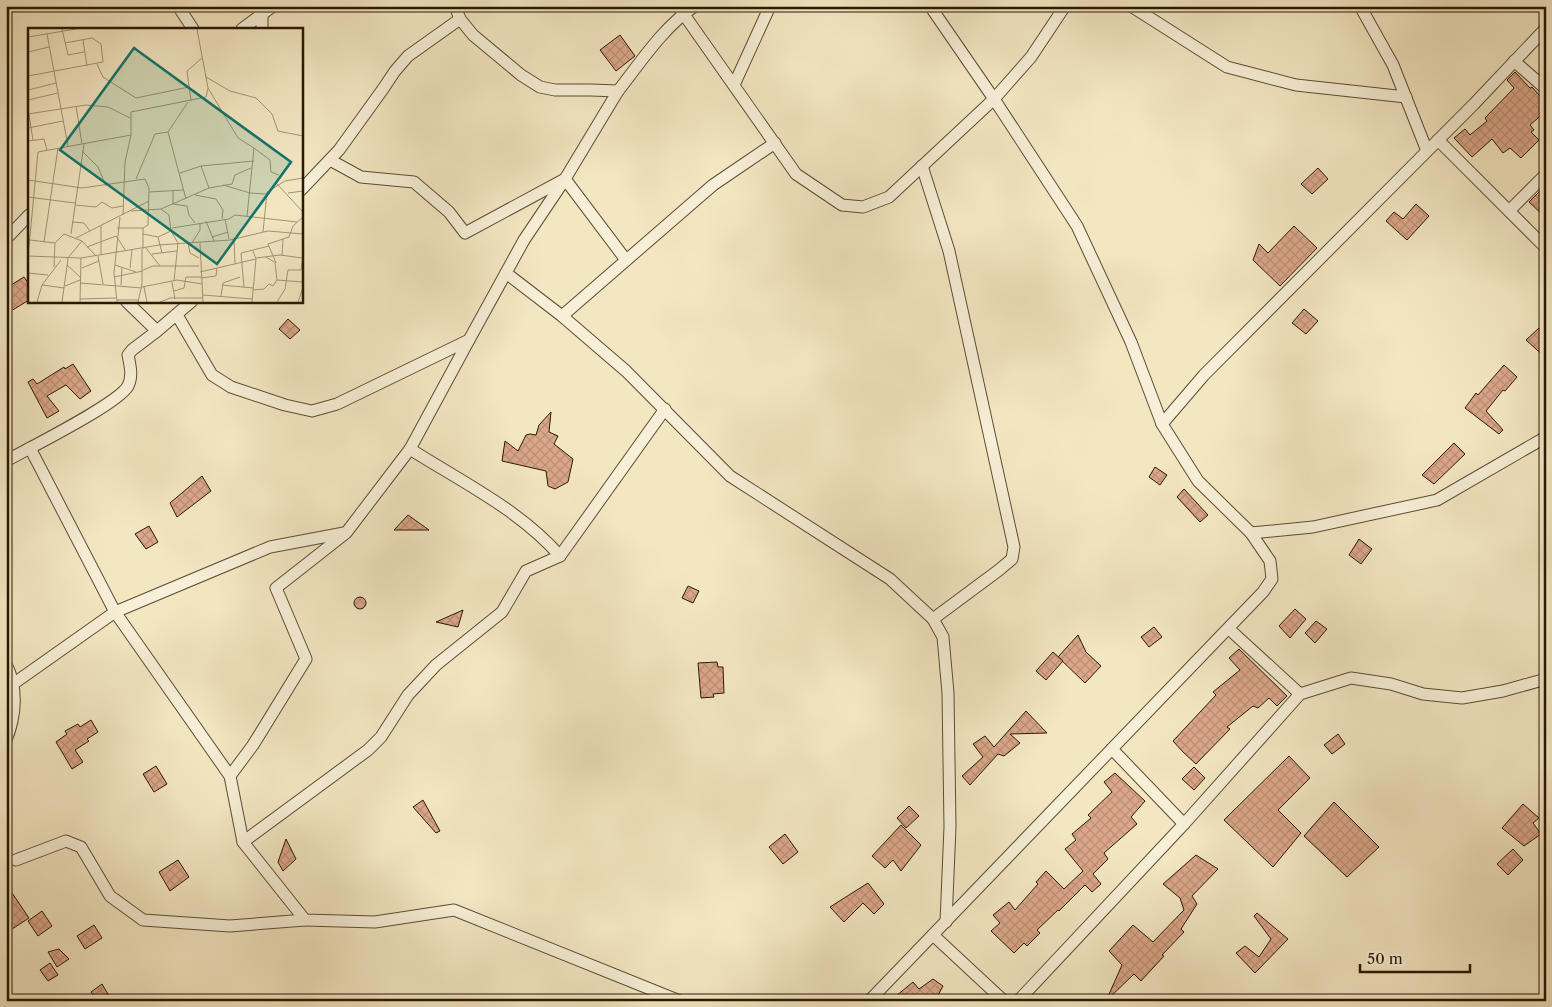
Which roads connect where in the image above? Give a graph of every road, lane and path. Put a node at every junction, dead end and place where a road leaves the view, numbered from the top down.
1 (178, 6) edge
2 (273, 6) edge
3 (455, 6) edge
4 (694, 6) edge
5 (770, 6) edge
6 (930, 6) edge
7 (1065, 6) edge
8 (1131, 6) edge
9 (1360, 6) edge
10 (681, 10) edge
11 (262, 14) junction
12 (460, 19) junction
13 (192, 28) edge
14 (243, 28) edge
15 (262, 28) edge
16 (1546, 28) edge
17 (1514, 61) junction
18 (734, 85) junction
19 (1546, 89) edge
20 (618, 91) junction
21 (1406, 97) junction
22 (994, 99) junction
23 (1438, 140) junction
24 (775, 144) junction
25 (1427, 151) junction
26 (330, 160) junction
27 (922, 166) junction
28 (1546, 174) edge
29 (566, 179) junction
30 (303, 184) edge
31 (1509, 211) junction
32 (28, 216) edge
33 (7, 237) edge
34 (1546, 248) edge
35 (626, 260) junction
36 (506, 273) junction
37 (127, 302) edge
38 (191, 302) edge
39 (177, 315) junction
40 (562, 316) junction
41 (157, 331) junction
42 (468, 340) junction
43 (665, 409) junction
44 (1162, 424) junction
45 (1546, 437) edge
46 (30, 448) junction
47 (410, 449) junction
48 (6, 461) edge
49 (346, 533) junction
50 (1252, 533) junction
51 (560, 556) junction
52 (115, 612) junction
53 (933, 619) junction
54 (1229, 629) junction
55 (6, 664) edge
56 (1546, 680) edge
57 (13, 684) junction
58 (1300, 694) junction
59 (6, 740) edge
60 (1112, 750) junction
61 (230, 776) junction
62 (1184, 824) junction
63 (243, 842) junction
64 (16, 860) dead end
65 (305, 920) junction
66 (946, 922) junction
67 (933, 935) junction
68 (680, 1001) edge
69 (869, 1001) edge
70 (1004, 1001) edge
71 (1018, 1001) edge

1 - 13 street
2 - 11 street
3 - 12 street
4 - 10 street
5 - 18 street
6 - 22 street
7 - 22 street
8 - 21 street
9 - 21 street
10 - 18 street
10 - 20 street
11 - 14 street
11 - 15 street
12 - 20 street
12 - 26 street
16 - 17 street
17 - 19 street
17 - 23 street
18 - 24 street
20 - 29 street
21 - 25 street
22 - 27 street
22 - 44 street
23 - 25 street
23 - 31 street
24 - 27 street
24 - 35 street
25 - 44 street
26 - 29 street
26 - 30 street
27 - 53 street
28 - 31 street
29 - 35 street
29 - 36 street
31 - 34 street
32 - 33 street
35 - 40 street
36 - 40 street
36 - 42 street
37 - 41 street
38 - 39 street
39 - 41 street
39 - 42 street
40 - 43 street
41 - 46 street
42 - 47 street
43 - 51 street
43 - 53 street
44 - 50 street
45 - 50 street
46 - 48 street
46 - 52 street
47 - 49 street
47 - 51 street
49 - 52 street
49 - 61 street
50 - 54 street
51 - 63 street
52 - 57 street
52 - 61 street
53 - 66 street
54 - 58 street
54 - 60 street
55 - 57 street
56 - 58 street
57 - 59 street
58 - 62 street
60 - 62 street
60 - 66 street
61 - 63 street
62 - 71 street
63 - 65 street
64 - 65 street
65 - 68 street
66 - 67 street
67 - 69 street
67 - 70 street

